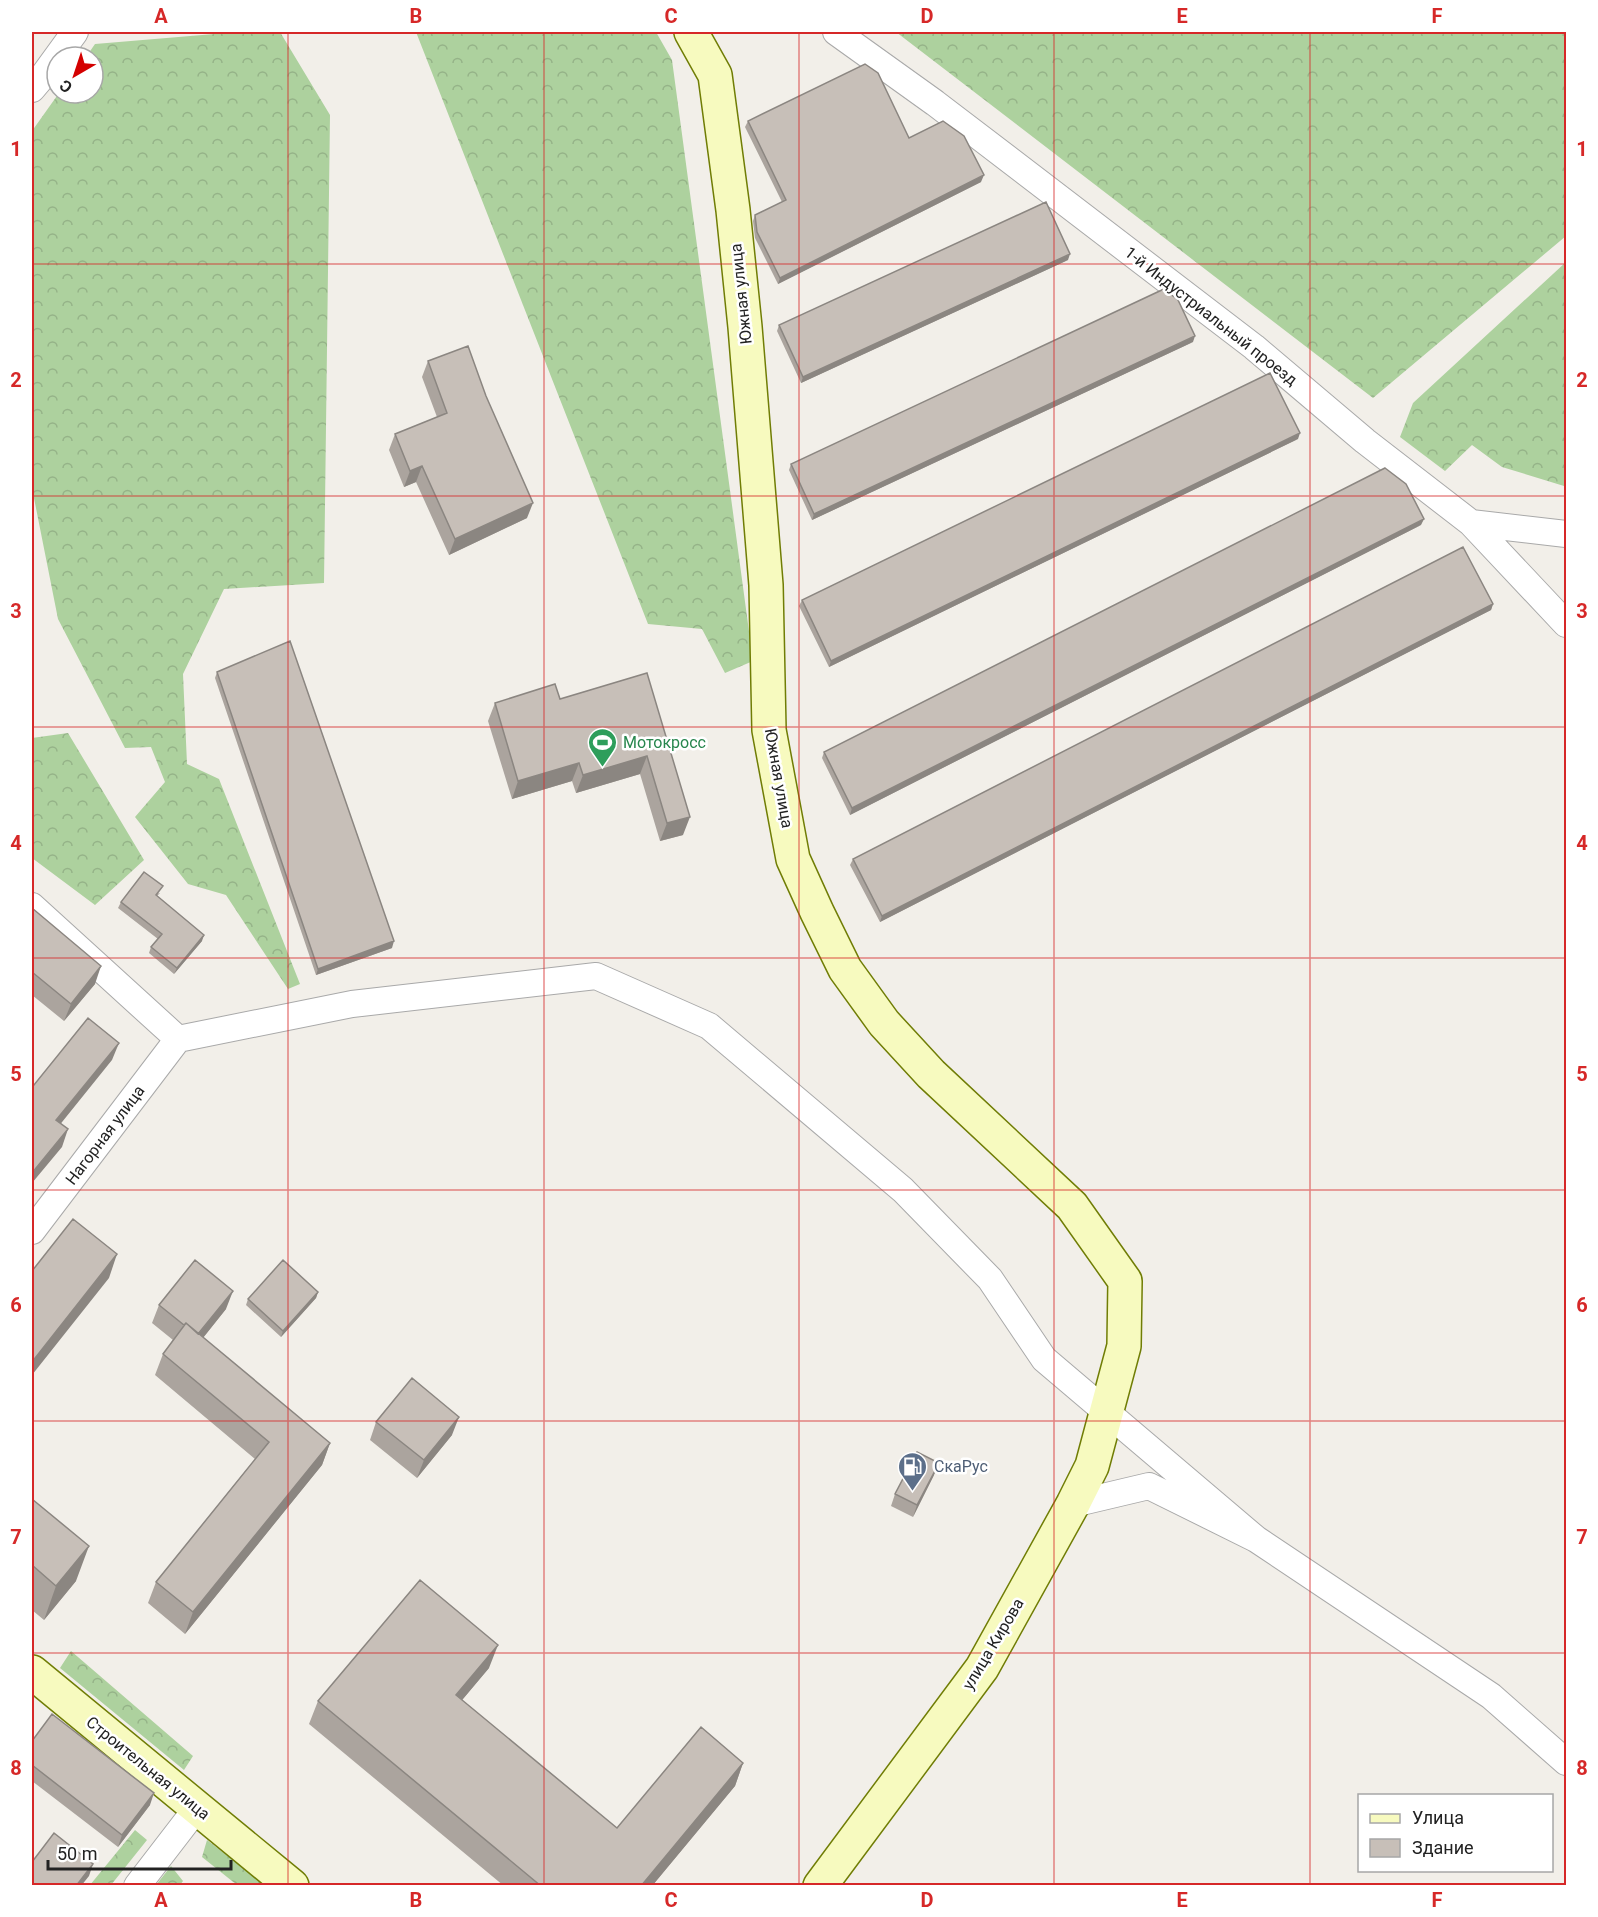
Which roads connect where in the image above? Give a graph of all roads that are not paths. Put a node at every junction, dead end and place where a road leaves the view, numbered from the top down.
1 (75, 32) edge
2 (691, 32) edge
3 (836, 32) edge
4 (32, 89) edge
5 (1471, 523) junction
6 (1566, 534) edge
7 (1566, 624) edge
8 (32, 906) edge
9 (178, 1039) junction
10 (32, 1230) edge
11 (1106, 1410) junction
12 (1073, 1504) junction
13 (1256, 1539) junction
14 (32, 1672) edge
15 (1566, 1762) edge
16 (197, 1808) junction
17 (136, 1886) edge
18 (292, 1886) edge
19 (820, 1886) edge

1 - 4 street
2 - 11 street, Южная улица
3 - 5 street, 1-й Индустриальный проезд
5 - 6 street
5 - 7 street, 1-й Индустриальный проезд
8 - 9 street
9 - 10 street, Нагорная улица
9 - 11 street
11 - 12 street, улица Кирова
11 - 13 street
12 - 13 street
12 - 19 street, улица Кирова
13 - 15 street
14 - 16 street, Строительная улица
16 - 17 street
16 - 18 street, Строительная улица

